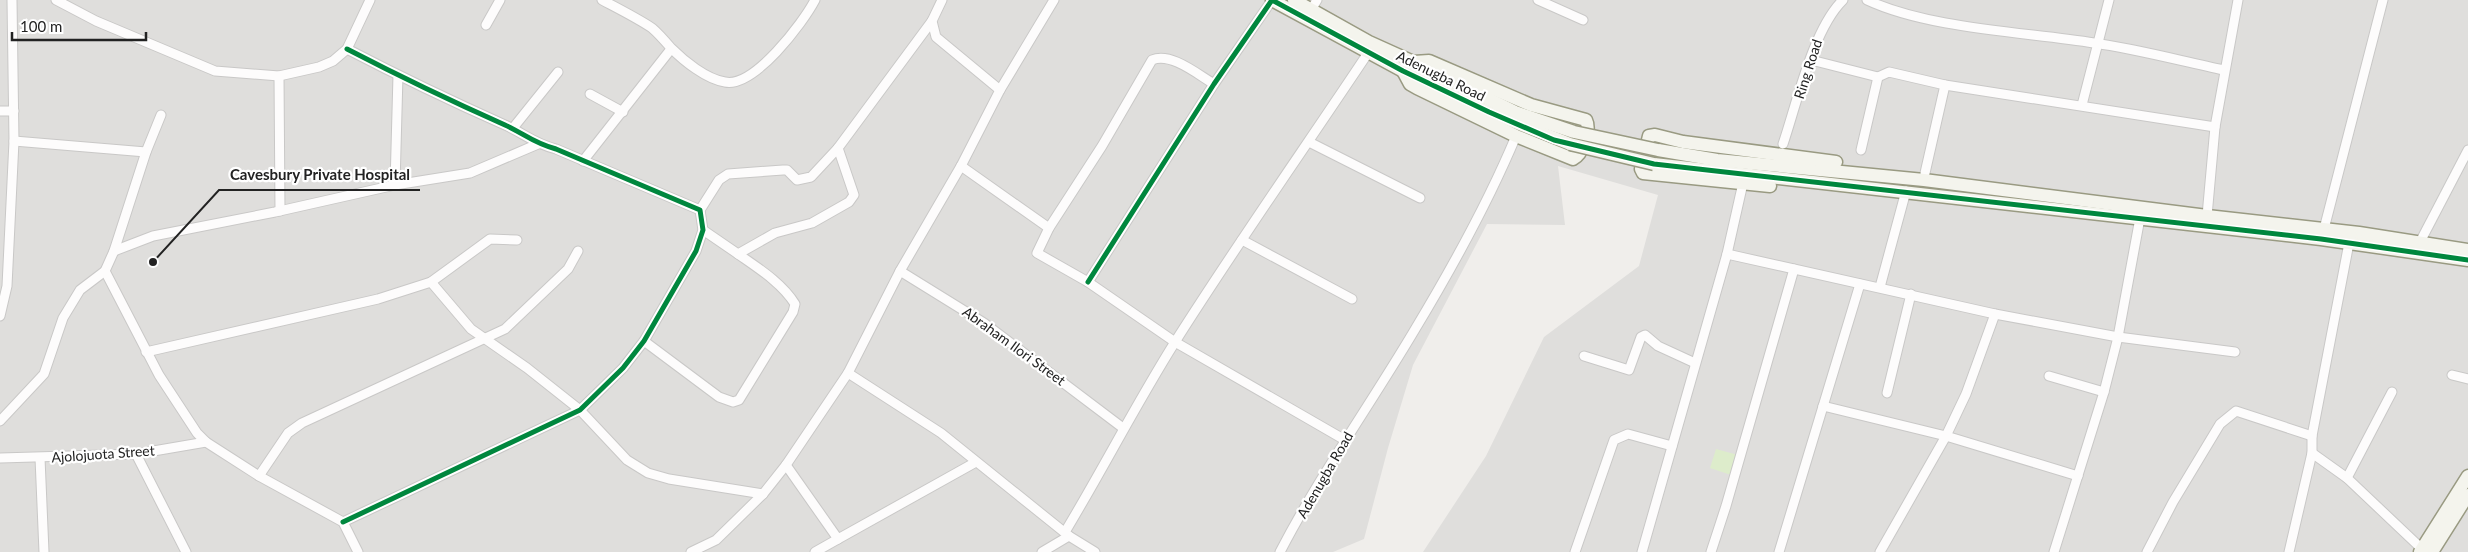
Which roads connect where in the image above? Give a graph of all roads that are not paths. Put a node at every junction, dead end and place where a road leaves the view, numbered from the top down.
1 (12, 0) edge
2 (56, 0) edge
3 (370, 0) edge
4 (500, 0) edge
5 (602, 0) edge
6 (815, 0) edge
7 (942, 0) edge
8 (1054, 0) edge
9 (1272, 0) edge
10 (1294, 0) edge
11 (1538, 0) edge
12 (1843, 0) edge
13 (1868, 0) edge
14 (2109, 0) edge
15 (2238, 0) edge
16 (2384, 0) edge
17 (1311, 10) edge
18 (1583, 20) dead end
19 (932, 21) junction
20 (486, 25) dead end
21 (2097, 43) junction
22 (347, 49) junction
23 (672, 49) junction
24 (1368, 53) junction
25 (1811, 60) junction
26 (1414, 62) junction
27 (2224, 70) junction
28 (1403, 71) junction
29 (558, 72) dead end
30 (398, 75) junction
31 (279, 76) junction
32 (1878, 77) junction
33 (1214, 84) junction
34 (1945, 85) junction
35 (1000, 90) junction
36 (590, 94) dead end
37 (2082, 105) junction
38 (0, 111) edge
39 (14, 111) junction
40 (623, 112) junction
41 (161, 115) dead end
42 (2215, 127) junction
43 (513, 128) junction
44 (1516, 136) junction
45 (1572, 138) junction
46 (14, 141) junction
47 (1309, 142) junction
48 (538, 144) junction
49 (1783, 144) dead end
50 (838, 148) junction
51 (1861, 150) dead end
52 (2468, 150) edge
53 (146, 152) junction
54 (583, 160) junction
55 (961, 166) junction
56 (1861, 172) junction
57 (1925, 173) dead end
58 (1743, 183) junction
59 (395, 185) junction
60 (1856, 188) junction
61 (1906, 190) junction
62 (1420, 198) dead end
63 (700, 210) junction
64 (280, 211) junction
65 (2207, 216) junction
66 (2140, 218) junction
67 (1048, 228) junction
68 (704, 230) junction
69 (2324, 230) junction
70 (517, 240) dead end
71 (1242, 240) junction
72 (2420, 242) junction
73 (2349, 243) junction
74 (2468, 250) edge
75 (114, 251) junction
76 (578, 251) dead end
77 (738, 254) junction
78 (1727, 254) junction
79 (2468, 260) edge
80 (1794, 269) junction
81 (105, 271) junction
82 (900, 271) junction
83 (431, 282) junction
84 (1088, 282) junction
85 (1860, 284) junction
86 (1880, 287) junction
87 (1911, 294) junction
88 (1352, 299) dead end
89 (1995, 314) junction
90 (0, 316) edge
91 (2118, 337) junction
92 (485, 340) junction
93 (644, 341) junction
94 (1175, 342) junction
95 (146, 352) junction
96 (2235, 352) dead end
97 (1584, 356) dead end
98 (1696, 363) junction
99 (848, 373) junction
100 (2452, 375) dead end
101 (2049, 376) dead end
102 (2468, 379) edge
103 (2104, 392) junction
104 (2392, 392) dead end
105 (1887, 393) dead end
106 (1823, 406) junction
107 (580, 410) junction
108 (0, 421) edge
109 (1124, 428) junction
110 (1946, 436) junction
111 (2312, 436) junction
112 (1345, 440) junction
113 (206, 442) junction
114 (1672, 446) junction
115 (2312, 453) junction
116 (136, 454) junction
117 (0, 458) edge
118 (40, 458) junction
119 (976, 462) junction
120 (786, 465) junction
121 (260, 476) junction
122 (2078, 476) junction
123 (2468, 476) edge
124 (2347, 478) junction
125 (763, 494) junction
126 (2468, 495) edge
127 (343, 522) junction
128 (1067, 534) junction
129 (838, 540) junction
130 (2425, 551) edge
131 (44, 552) edge
132 (186, 552) edge
133 (358, 552) edge
134 (691, 552) edge
135 (815, 552) edge
136 (1042, 552) edge
137 (1095, 552) edge
138 (1280, 552) edge
139 (1575, 552) edge
140 (1642, 552) edge
141 (1711, 552) edge
142 (1779, 552) edge
143 (1880, 552) edge
144 (2054, 552) edge
145 (2147, 552) edge
146 (2289, 552) edge

1 - 39 street
2 - 31 street
3 - 22 street
4 - 20 street
5 - 23 street
6 - 23 street
7 - 19 street
8 - 35 street
9 - 17 street
9 - 33 street
10 - 17 street
11 - 18 street
12 - 25 street, Ring Road
13 - 21 street
14 - 21 street
15 - 27 street
16 - 69 street
17 - 24 street, Adenugba Road
17 - 26 street, Adenugba Road
19 - 35 street
19 - 50 street
21 - 27 street
21 - 37 street
22 - 30 street
22 - 31 street
23 - 40 street
24 - 28 street, Adenugba Road
24 - 47 street
25 - 32 street
25 - 49 street, Ring Road
26 - 44 street
26 - 45 street, Adenugba Road
27 - 42 street
28 - 44 street
28 - 45 street, Adenugba Road
29 - 43 street
30 - 43 street
30 - 59 street
31 - 64 street
32 - 34 street
32 - 51 street
33 - 67 street
33 - 84 street
34 - 37 street
34 - 57 street
35 - 55 street
36 - 40 street
37 - 42 street
38 - 39 street
39 - 46 street
40 - 54 street
41 - 53 street
42 - 65 street
43 - 48 street
44 - 112 street, Adenugba Road
45 - 56 street, bridge
45 - 60 street, bridge
46 - 53 street
46 - 90 street
47 - 62 street
47 - 71 street
48 - 54 street
48 - 59 street
50 - 63 street
50 - 77 street
52 - 72 street
53 - 75 street
54 - 63 street
55 - 67 street
55 - 82 street
56 - 58 street
56 - 65 street
58 - 60 street
58 - 78 street
59 - 64 street
60 - 61 street
61 - 66 street
61 - 86 street
63 - 68 street
64 - 75 street
65 - 69 street
66 - 73 street
66 - 91 street
67 - 84 street
68 - 77 street
68 - 93 street
69 - 72 street
70 - 83 street
71 - 88 street
71 - 94 street
72 - 74 street
73 - 79 street
73 - 111 street
75 - 81 street
76 - 92 street
77 - 93 street
78 - 80 street
78 - 98 street
80 - 85 street
80 - 141 street
81 - 95 street
81 - 108 street
82 - 99 street
82 - 109 street, Abraham Ilori Street
83 - 92 street
83 - 95 street
84 - 94 street
85 - 86 street
85 - 106 street
86 - 87 street
87 - 89 street
87 - 105 street
89 - 91 street
89 - 110 street
91 - 96 street
91 - 103 street
92 - 107 street
92 - 121 street
93 - 107 street
94 - 109 street
94 - 112 street
95 - 113 street
97 - 98 street
98 - 114 street
99 - 119 street
99 - 120 street
100 - 102 street
101 - 103 street
103 - 122 street
104 - 124 street
106 - 110 street
106 - 142 street
107 - 125 street
107 - 127 street
109 - 128 street
110 - 122 street
110 - 143 street
111 - 115 street
111 - 145 street
112 - 138 street, Adenugba Road
113 - 116 street, Ajolojuota Street
113 - 121 street
114 - 139 street
114 - 140 street
115 - 124 street
115 - 146 street
116 - 118 street, Ajolojuota Street
116 - 132 street
117 - 118 street, Ajolojuota Street
118 - 131 street
119 - 128 street
119 - 129 street
120 - 125 street
120 - 129 street
121 - 127 street
122 - 144 street
123 - 130 street
124 - 130 street
125 - 134 street
126 - 130 street
127 - 133 street
128 - 136 street
128 - 137 street
129 - 135 street

